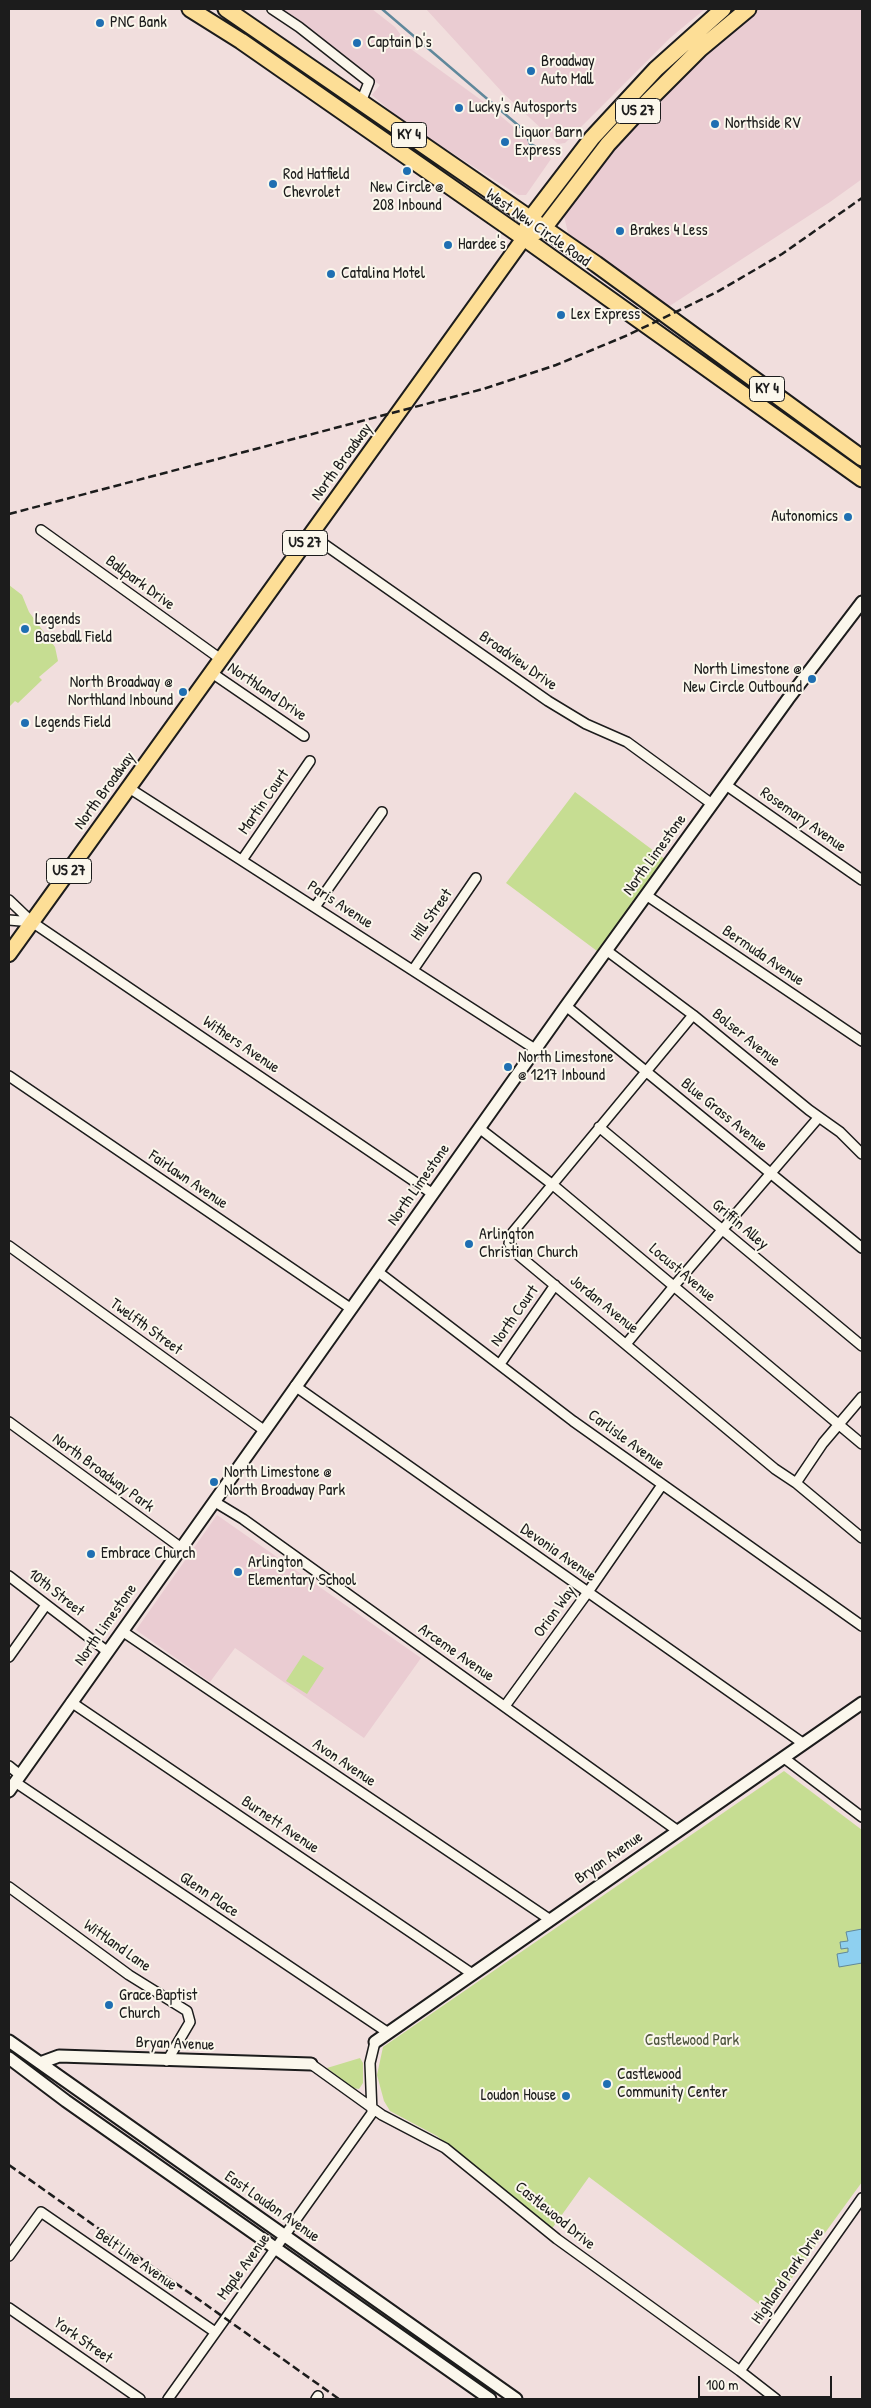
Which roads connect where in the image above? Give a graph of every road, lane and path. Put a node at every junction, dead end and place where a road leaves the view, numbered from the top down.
1 (190, 9) edge
2 (226, 9) edge
3 (272, 9) edge
4 (723, 9) edge
5 (748, 9) edge
6 (361, 102) junction
7 (530, 218) junction
8 (544, 228) junction
9 (524, 238) junction
10 (862, 458) edge
11 (862, 479) edge
12 (41, 530) dead end
13 (311, 535) junction
14 (862, 602) edge
15 (222, 660) junction
16 (212, 673) junction
17 (304, 736) dead end
18 (310, 761) dead end
19 (726, 785) junction
20 (129, 788) junction
21 (712, 804) junction
22 (382, 812) dead end
23 (242, 860) junction
24 (476, 878) dead end
25 (862, 880) edge
26 (646, 895) junction
27 (9, 900) edge
28 (315, 907) junction
29 (9, 920) edge
30 (32, 922) junction
31 (606, 950) junction
32 (9, 954) edge
33 (413, 970) junction
34 (566, 1006) junction
35 (693, 1015) junction
36 (862, 1041) edge
37 (535, 1050) junction
38 (647, 1072) junction
39 (9, 1076) edge
40 (819, 1118) junction
41 (599, 1127) junction
42 (479, 1128) junction
43 (862, 1154) edge
44 (772, 1174) junction
45 (553, 1185) junction
46 (433, 1194) junction
47 (723, 1230) junction
48 (9, 1246) edge
49 (862, 1248) edge
50 (377, 1271) junction
51 (555, 1285) junction
52 (674, 1286) junction
53 (350, 1308) junction
54 (627, 1343) junction
55 (862, 1346) edge
56 (500, 1364) junction
57 (296, 1386) junction
58 (862, 1397) edge
59 (9, 1422) edge
60 (838, 1425) junction
61 (265, 1431) junction
62 (862, 1444) edge
63 (796, 1483) junction
64 (662, 1484) junction
65 (215, 1502) junction
66 (862, 1538) edge
67 (180, 1548) junction
68 (9, 1576) edge
69 (588, 1592) junction
70 (46, 1605) junction
71 (862, 1626) edge
72 (122, 1631) junction
73 (108, 1652) junction
74 (9, 1658) edge
75 (71, 1702) junction
76 (862, 1703) edge
77 (505, 1706) junction
78 (804, 1744) junction
79 (784, 1758) junction
80 (9, 1766) edge
81 (15, 1783) edge
82 (862, 1817) edge
83 (678, 1830) junction
84 (9, 1887) edge
85 (549, 1919) junction
86 (472, 1973) junction
87 (387, 2032) junction
88 (9, 2041) edge
89 (375, 2042) joint
90 (9, 2058) edge
91 (167, 2061) junction
92 (40, 2063) junction
93 (311, 2064) joint
94 (373, 2108) junction
95 (156, 2145) junction
96 (148, 2158) junction
97 (862, 2198) edge
98 (285, 2236) junction
99 (276, 2248) junction
100 (9, 2256) edge
101 (9, 2308) edge
102 (215, 2332) junction
103 (434, 2341) junction
104 (426, 2354) junction
105 (740, 2371) junction
106 (140, 2399) edge
107 (168, 2399) edge
108 (490, 2399) edge
109 (516, 2399) edge
110 (776, 2399) edge

1 - 9 highway, West New Circle Road / KY 4
2 - 6 highway, West New Circle Road / KY 4
3 - 6 street
4 - 7 highway, North Broadway / US 27
5 - 8 highway, US 27
6 - 7 highway, West New Circle Road / KY 4
7 - 8 highway, West New Circle Road / KY 4
7 - 9 highway, North Broadway / US 27
8 - 9 highway, US 27
8 - 10 highway, West New Circle Road / KY 4
9 - 11 highway, West New Circle Road / KY 4
9 - 13 main road, North Broadway / US 27
12 - 15 street, Ballpark Drive
13 - 15 main road, North Broadway / US 27
13 - 21 street, Broadview Drive
14 - 19 street, North Limestone
15 - 16 main road, North Broadway / US 27
16 - 17 street, Northland Drive
16 - 20 main road, North Broadway / US 27
18 - 23 street, Martin Court
19 - 21 street, North Limestone
19 - 25 street, Rosemary Avenue
20 - 23 street, Paris Avenue
20 - 30 main road, North Broadway / US 27
21 - 26 street, North Limestone
22 - 28 street
23 - 28 street, Paris Avenue
24 - 33 street, Hill Street
26 - 31 street, North Limestone
26 - 36 street, Bermuda Avenue
27 - 30 street, Withers Avenue
28 - 33 street, Paris Avenue
29 - 30 street
30 - 32 main road, North Broadway / US 27
30 - 46 street, Withers Avenue
31 - 34 street, North Limestone
31 - 35 street, Bolser Avenue
33 - 37 street, Paris Avenue
34 - 37 street, North Limestone
34 - 38 street, Blue Grass Avenue
35 - 38 street, Jordan Avenue
35 - 40 street, Bolser Avenue
37 - 42 street, North Limestone
38 - 41 street, Jordan Avenue
38 - 44 street, Blue Grass Avenue
39 - 53 street, Fairlawn Avenue
40 - 43 street, Bolser Avenue
40 - 44 street
41 - 45 street, Jordan Avenue
41 - 47 street, Griffin Alley
42 - 45 street, Locust Avenue
42 - 46 street, North Limestone
44 - 47 street
44 - 49 street, Blue Grass Avenue
45 - 51 street, Jordan Avenue
45 - 52 street, Locust Avenue
46 - 50 street, North Limestone
47 - 52 street
47 - 55 street, Griffin Alley
48 - 61 street, Twelfth Street
50 - 53 street, North Limestone
50 - 56 street, Carlisle Avenue
51 - 54 street, Jordan Avenue
51 - 56 street, North Court
52 - 54 street
52 - 60 street, Locust Avenue
53 - 57 street, North Limestone
54 - 63 street, Jordan Avenue
56 - 64 street, Carlisle Avenue
57 - 61 street, North Limestone
57 - 69 street, Devonia Avenue
58 - 60 street
59 - 67 street, North Broadway Park
60 - 62 street, Locust Avenue
60 - 63 street
61 - 65 street, North Limestone
63 - 66 street, Jordan Avenue
64 - 69 street, Orion Way
64 - 71 street, Carlisle Avenue
65 - 67 street, North Limestone
65 - 77 street, Arceme Avenue
67 - 72 street, North Limestone
68 - 70 street, 10th Street
69 - 77 street, Orion Way
69 - 78 street, Devonia Avenue
70 - 73 street, 10th Street
70 - 74 street
72 - 73 street, North Limestone
72 - 85 street, Avon Avenue
73 - 75 street, North Limestone
75 - 81 street, North Limestone
75 - 86 street, Burnett Avenue
76 - 78 street, Bryan Avenue
77 - 83 street, Arceme Avenue
78 - 79 street, Bryan Avenue
79 - 82 street
79 - 83 street, Bryan Avenue
80 - 81 street, Glenn Place
81 - 87 street, Glenn Place
83 - 85 street, Bryan Avenue
84 - 91 street, Wittland Lane
85 - 86 street, Bryan Avenue
86 - 87 street, Bryan Avenue
87 - 89 street, Bryan Avenue
88 - 92 street, East Loudon Avenue
89 - 94 street
90 - 96 street, East Loudon Avenue
91 - 92 street, Bryan Avenue
91 - 93 street, Bryan Avenue
92 - 95 street, East Loudon Avenue
93 - 94 street, Castlewood Drive
94 - 98 street, Maple Avenue
94 - 105 street, Castlewood Drive
95 - 96 street
95 - 98 street, East Loudon Avenue
96 - 99 street, East Loudon Avenue
97 - 105 street, Highland Park Drive
98 - 99 street, Maple Avenue
98 - 103 street, East Loudon Avenue
99 - 102 street, Maple Avenue
99 - 104 street, East Loudon Avenue
100 - 102 street, Belt Line Avenue
101 - 106 street, York Street
102 - 107 street, Maple Avenue
103 - 104 street
103 - 109 street, East Loudon Avenue
104 - 108 street, East Loudon Avenue
105 - 110 street, Castlewood Drive

